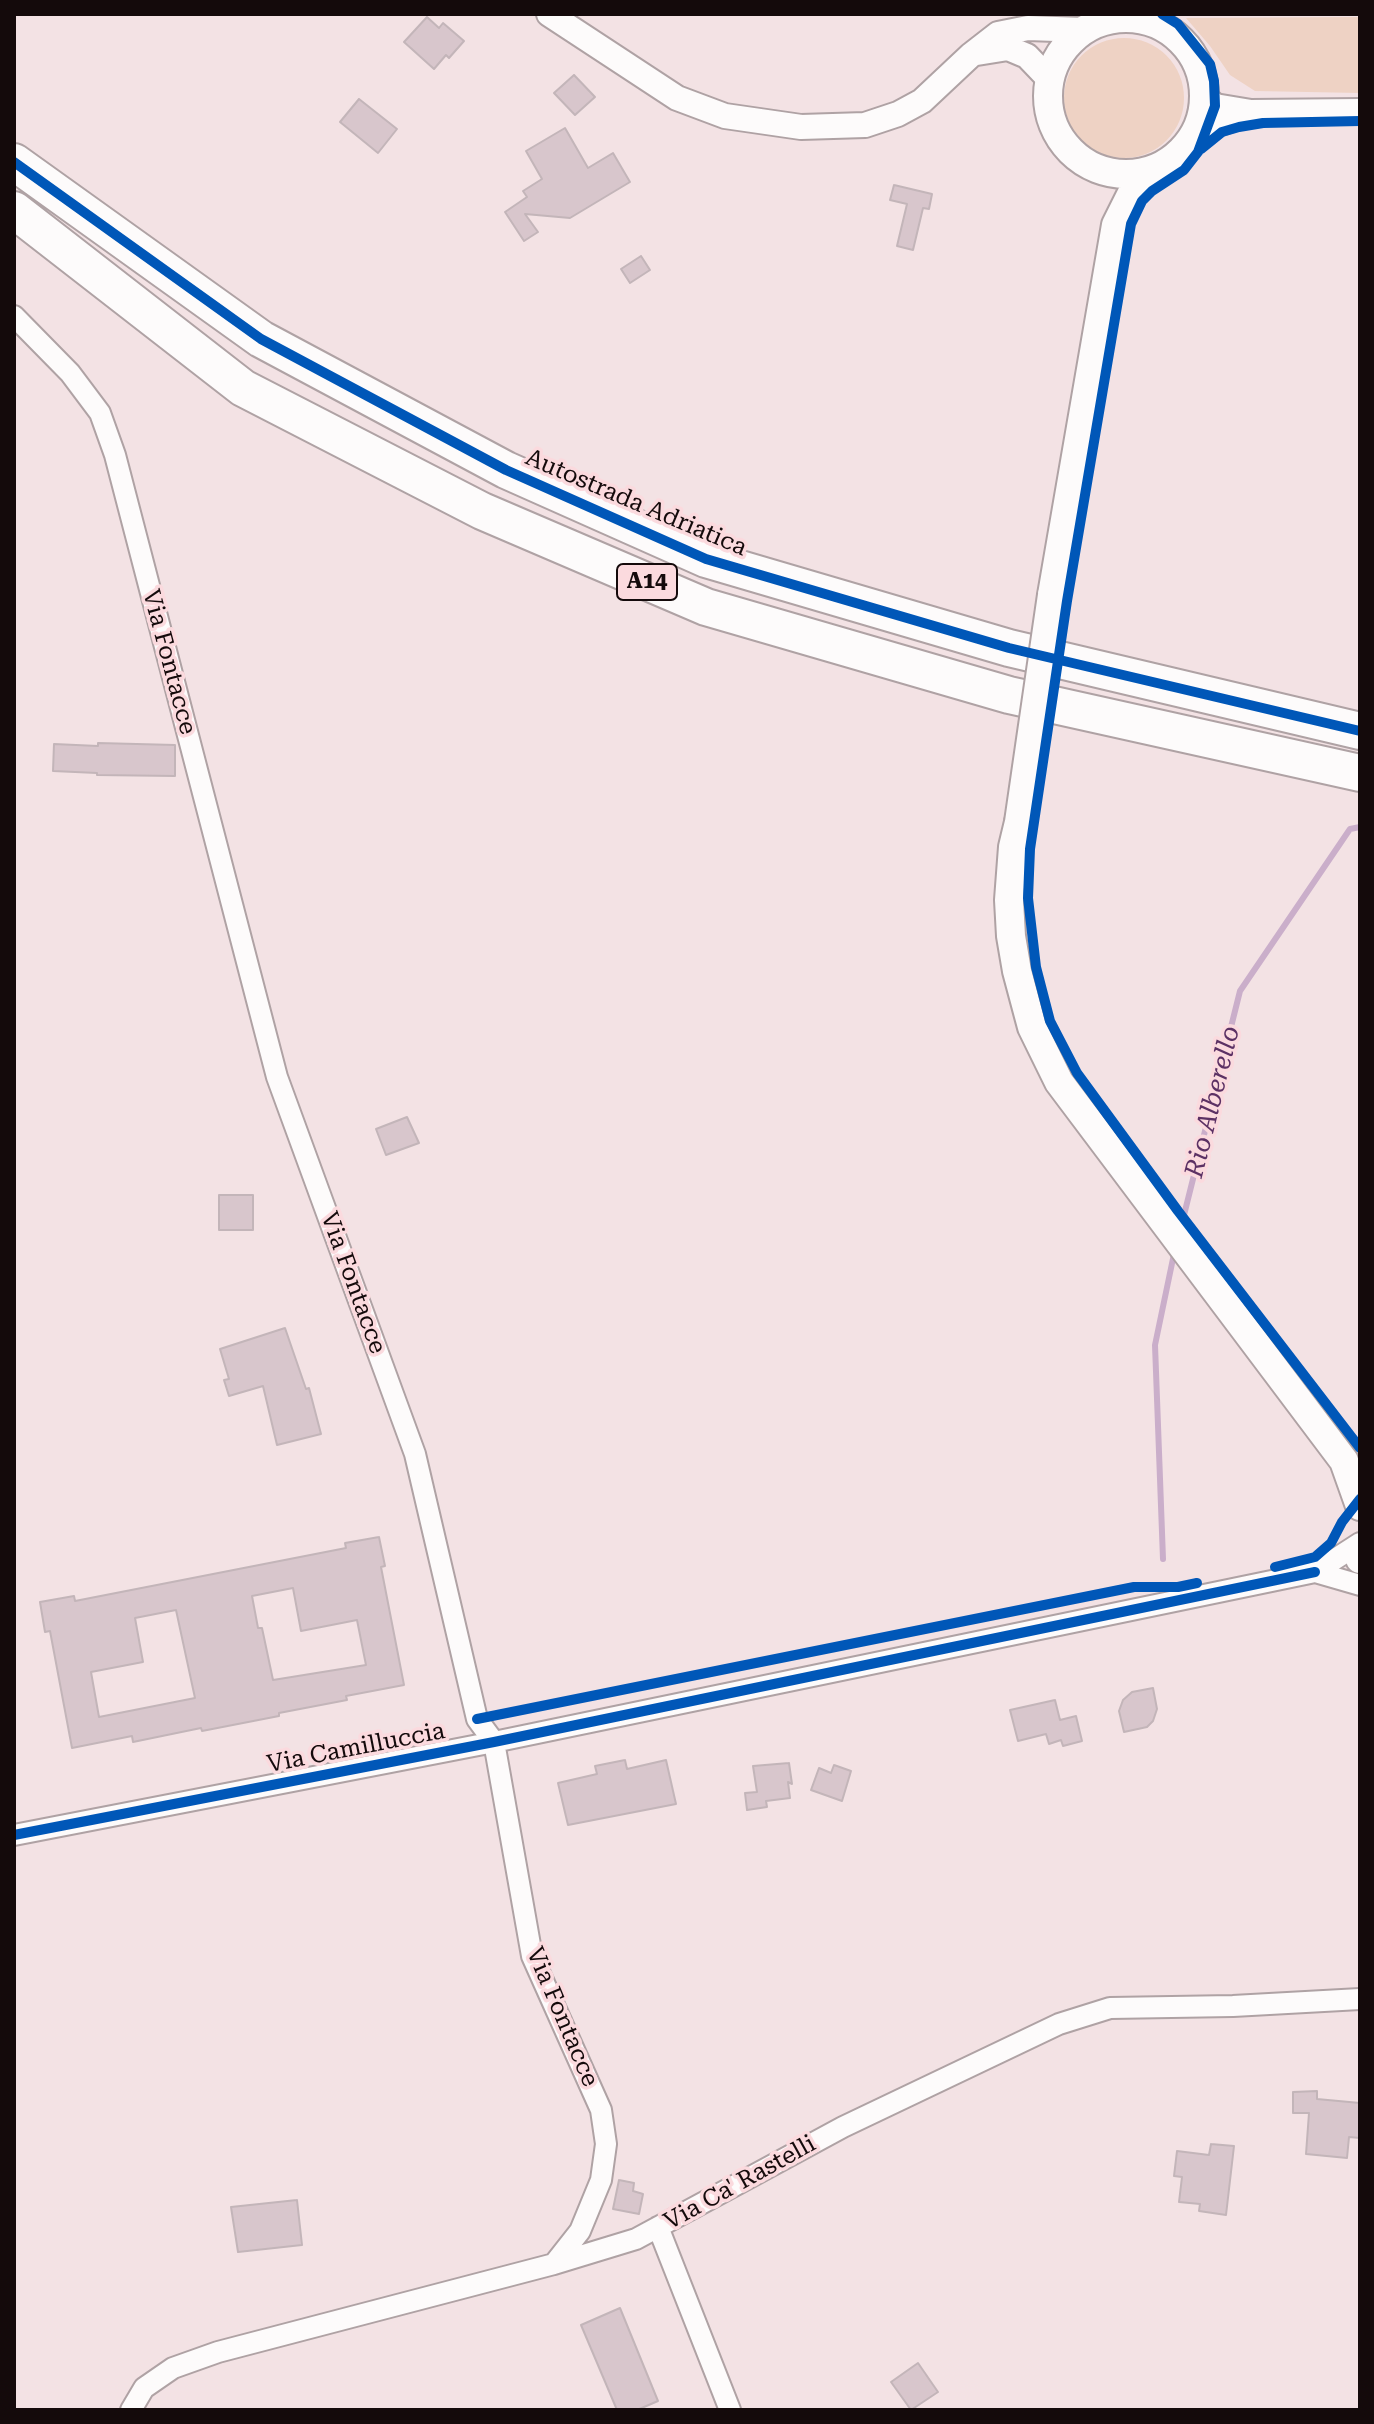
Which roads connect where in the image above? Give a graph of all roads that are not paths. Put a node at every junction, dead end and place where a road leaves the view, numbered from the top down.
1 (549, 14) edge
2 (1113, 16) edge
3 (1156, 19) edge
4 (1084, 30) junction
5 (971, 55) junction
6 (1049, 79) junction
7 (1205, 97) junction
8 (1360, 111) edge
9 (1251, 112) junction
10 (1191, 141) junction
11 (14, 162) edge
12 (1094, 168) junction
13 (1155, 169) junction
14 (14, 210) edge
15 (1116, 225) junction
16 (14, 316) edge
17 (1360, 731) edge
18 (1360, 773) edge
19 (1352, 1466) edge
20 (1360, 1506) edge
21 (1360, 1543) edge
22 (1315, 1572) junction
23 (1360, 1585) edge
24 (494, 1742) junction
25 (14, 1835) edge
26 (1360, 1999) edge
27 (658, 2227) junction
28 (554, 2264) junction
29 (131, 2410) edge
30 (730, 2410) edge

1 - 5 street
2 - 3 main road
2 - 4 main road
3 - 7 main road
4 - 5 street
4 - 6 main road
5 - 6 street
6 - 12 main road
7 - 9 street
7 - 10 main road
8 - 9 street
9 - 10 street
10 - 13 main road
11 - 17 highway, Autostrada Adriatica / A14
12 - 13 main road
12 - 15 main road
13 - 15 main road
14 - 18 highway, A14
15 - 19 main road, bridge
16 - 24 street, Via Fontacce
19 - 20 main road
21 - 22 street, Via Camilluccia
22 - 23 street, Via Camilluccia
22 - 24 street, Via Camilluccia
24 - 25 street, Via Camilluccia
24 - 28 street, Via Fontacce
26 - 27 street, Via Ca' Rastelli
27 - 28 street, Via Ca' Rastelli
27 - 30 street
28 - 29 street, Via Ca' Rastelli

